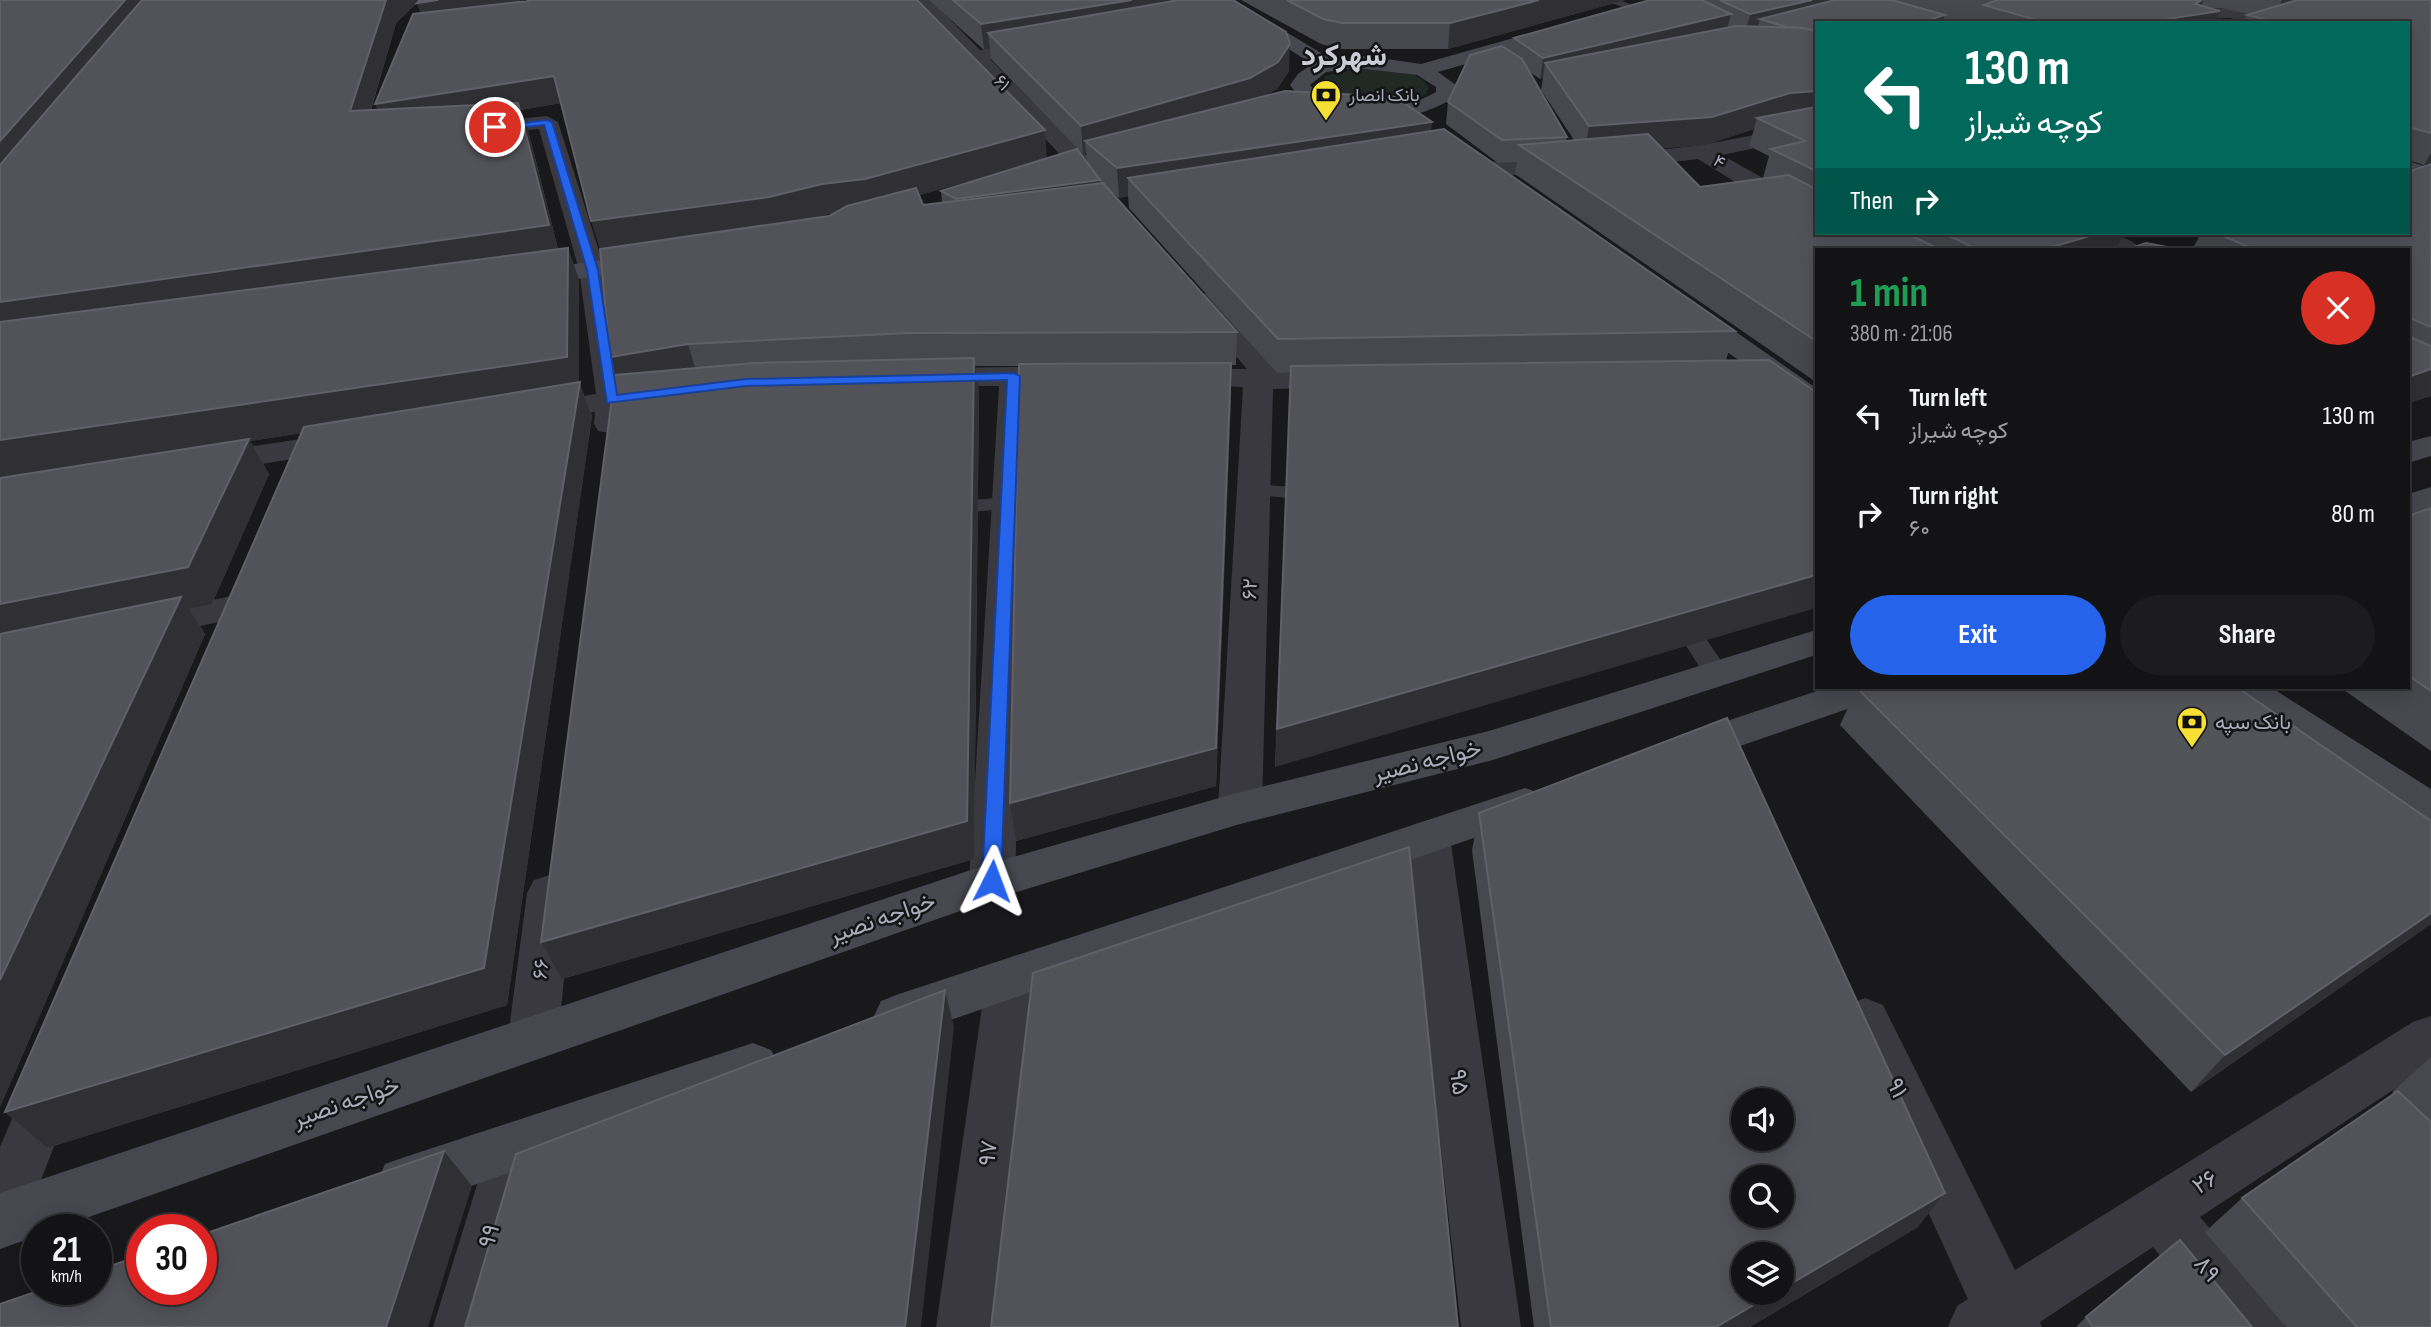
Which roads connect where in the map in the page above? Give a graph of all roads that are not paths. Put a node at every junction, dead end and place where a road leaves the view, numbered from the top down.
1 (1607, 0) edge
2 (1675, 2) edge
3 (1217, 8) edge
4 (1638, 9) junction
5 (1239, 11) joint
6 (928, 13) edge
7 (2149, 16) edge
8 (2261, 21) edge
9 (1055, 43) edge
10 (965, 49) junction
11 (1482, 53) junction
12 (1328, 66) junction
13 (1514, 67) edge
14 (1422, 70) junction
15 (1313, 100) junction
16 (1288, 108) edge
17 (1399, 112) junction
18 (1422, 128) dead end
19 (1815, 129) edge
20 (455, 131) edge
21 (1567, 143) edge
22 (1702, 152) junction
23 (1109, 159) edge
24 (1475, 163) joint
25 (1084, 166) junction
26 (1581, 166) junction
27 (1058, 173) edge
28 (1518, 193) edge
29 (1815, 217) edge
30 (2085, 235) edge
31 (2122, 248) edge
32 (673, 258) edge
33 (592, 270) junction
34 (498, 282) edge
35 (1189, 286) edge
36 (1665, 295) edge
37 (1087, 373) edge
38 (1778, 375) junction
39 (1014, 376) junction
40 (1737, 376) edge
41 (898, 378) edge
42 (1150, 378) edge
43 (1270, 378) junction
44 (1366, 379) edge
45 (692, 390) edge
46 (612, 400) junction
47 (1815, 400) edge
48 (506, 416) edge
49 (373, 438) edge
50 (2431, 445) edge
51 (2410, 452) edge
52 (605, 455) edge
53 (173, 468) edge
54 (1254, 490) junction
55 (1346, 496) edge
56 (2431, 497) edge
57 (1009, 503) junction
58 (2410, 504) edge
59 (930, 509) edge
60 (1667, 597) edge
61 (245, 606) edge
62 (109, 634) edge
63 (1815, 642) edge
64 (1717, 674) junction
65 (1866, 689) edge
66 (2205, 689) edge
67 (2246, 689) edge
68 (2296, 689) edge
69 (2354, 758) junction
70 (1651, 762) edge
71 (1559, 793) edge
72 (1240, 808) junction
73 (2431, 810) edge
74 (2387, 827) edge
75 (1428, 837) junction
76 (555, 857) edge
77 (992, 881) junction
78 (1010, 979) junction
79 (1849, 986) edge
80 (854, 1031) edge
81 (533, 1037) junction
82 (2431, 1038) edge
83 (68, 1046) edge
84 (789, 1054) edge
85 (516, 1146) junction
86 (359, 1199) edge
87 (2159, 1211) junction
88 (0, 1215) edge
89 (0, 1221) edge
90 (1998, 1322) edge
91 (463, 1327) edge
92 (966, 1327) edge
93 (1491, 1327) edge
94 (2255, 1327) edge

1 - 4 lane
2 - 4 main road
3 - 5 street
4 - 11 main road
5 - 12 main road
6 - 10 street, ۶۱
7 - 8 street
9 - 10 street
10 - 25 street, ۶۱
11 - 13 street
11 - 14 main road
12 - 14 main road
12 - 15 main road
14 - 17 main road
15 - 16 main road
15 - 17 main road
17 - 18 main road
19 - 22 street
20 - 33 street
21 - 26 street
22 - 26 street, ۴
22 - 29 street, ۴
23 - 25 main road
24 - 26 street, ۴
24 - 28 main road
25 - 27 main road
30 - 31 street
32 - 33 main road
33 - 34 main road
33 - 46 street
35 - 43 street
36 - 38 main road
37 - 39 street
38 - 40 street
38 - 47 main road
39 - 41 street
39 - 57 street
42 - 43 street
43 - 44 street
43 - 54 street, ۶۲
45 - 46 street
46 - 48 street
46 - 52 street
49 - 53 street
50 - 51 main road
54 - 55 lane
54 - 72 street, ۶۲
56 - 58 main road
57 - 59 lane
57 - 77 street
60 - 64 lane
61 - 62 street
63 - 64 main road, خواجه نصیر
64 - 72 main road, خواجه نصیر
65 - 70 main road
66 - 74 main road
67 - 69 main road
68 - 69 main road
69 - 73 main road
71 - 75 main road
72 - 77 main road, خواجه نصیر
75 - 78 main road
75 - 93 street, ۹۵
76 - 81 street, ۶۶
77 - 81 main road, خواجه نصیر
78 - 80 main road
78 - 92 street, ۹۷
79 - 90 street, ۹۱
81 - 89 main road, خواجه نصیر
82 - 87 street, ۲۶
83 - 88 street
84 - 85 main road
85 - 86 main road
85 - 91 street, ۹۹
87 - 90 street, ۲۶
87 - 94 street, ۸۹

